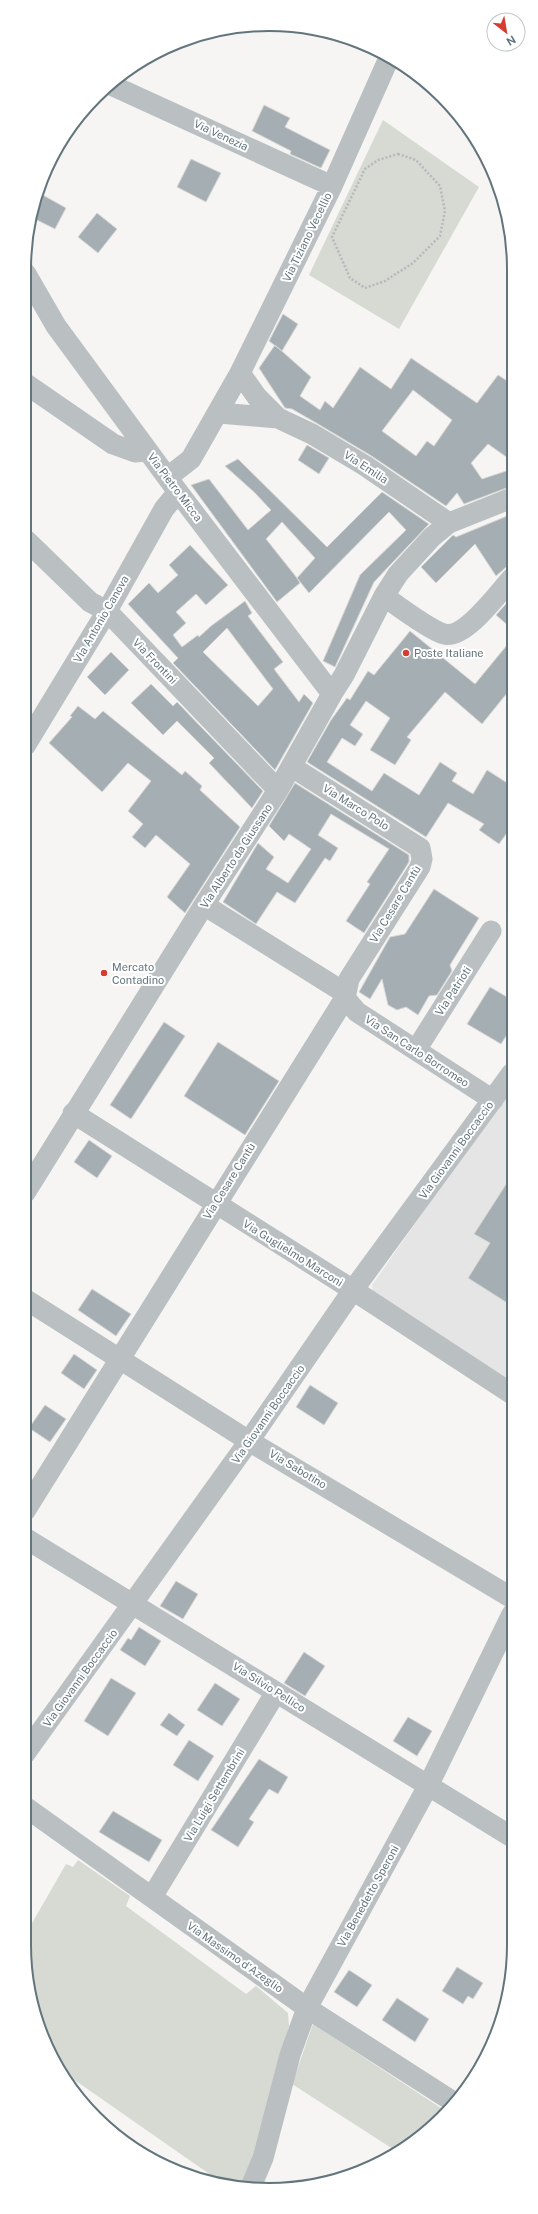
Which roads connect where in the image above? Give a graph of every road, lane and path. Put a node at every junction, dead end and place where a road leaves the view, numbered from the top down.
1 (387, 62) edge
2 (116, 87) edge
3 (378, 160) joint
4 (332, 186) junction
5 (31, 283) edge
6 (240, 373) junction
7 (31, 387) edge
8 (219, 413) junction
9 (278, 418) junction
10 (147, 451) junction
11 (173, 485) junction
12 (507, 500) edge
13 (449, 523) junction
14 (31, 545) edge
15 (507, 584) edge
16 (384, 596) junction
17 (107, 611) junction
18 (332, 694) junction
19 (31, 738) edge
20 (292, 767) junction
21 (278, 790) junction
22 (420, 848) joint
23 (204, 905) junction
24 (491, 931) dead end
25 (345, 995) junction
26 (416, 1050) junction
27 (507, 1080) edge
28 (493, 1100) junction
29 (73, 1113) junction
30 (31, 1183) edge
31 (215, 1204) junction
32 (353, 1290) junction
33 (31, 1303) edge
34 (120, 1358) junction
35 (507, 1391) edge
36 (250, 1440) junction
37 (31, 1500) edge
38 (31, 1542) edge
39 (507, 1595) edge
40 (133, 1604) junction
41 (507, 1624) edge
42 (276, 1692) junction
43 (31, 1745) edge
44 (428, 1786) junction
45 (31, 1811) edge
46 (507, 1834) edge
47 (152, 1898) junction
48 (307, 2008) junction
49 (450, 2100) edge
50 (253, 2182) edge

1 - 4 street, Via Tiziano Vecellio
2 - 4 street, Via Venezia
3 - 3 path
4 - 6 street, Via Tiziano Vecellio
5 - 10 street, Via Pietro Micca
6 - 8 street, Via Tiziano Vecellio
6 - 9 street
7 - 10 street
8 - 9 street
8 - 11 street, Via Antonio Canova
9 - 13 street, Via Emilia
10 - 11 street, Via Pietro Micca
11 - 17 street, Via Antonio Canova
11 - 18 street, Via Pietro Micca
12 - 13 street, Via Alberto da Giussano
13 - 16 street, Via Alberto da Giussano
14 - 17 street, Via Frontini
15 - 16 street
16 - 18 street, Via Alberto da Giussano
17 - 19 street, Via Antonio Canova
17 - 21 street, Via Frontini
18 - 20 street, Via Alberto da Giussano
20 - 21 street, Via Alberto da Giussano
20 - 22 street, Via Marco Polo
21 - 23 street, Via Alberto da Giussano
22 - 25 street, Via Cesare Cantù
23 - 25 street, Via San Carlo Borromeo
23 - 29 street, Via Alberto da Giussano
24 - 26 street, Via Patrioti
25 - 26 street, Via San Carlo Borromeo
25 - 31 street, Via Cesare Cantù
26 - 28 street, Via San Carlo Borromeo
27 - 28 street, Via Giovanni Boccaccio
28 - 32 street, Via Giovanni Boccaccio
29 - 30 street, Via Alberto da Giussano
29 - 31 street, Via Guglielmo Marconi
31 - 32 street, Via Guglielmo Marconi
31 - 34 street, Via Cesare Cantù
32 - 35 street, Via Guglielmo Marconi
32 - 36 street, Via Giovanni Boccaccio
33 - 34 street, Via Sabotino
34 - 36 street, Via Sabotino
34 - 37 street, Via Cesare Cantù
36 - 39 street, Via Sabotino
36 - 40 street, Via Giovanni Boccaccio
38 - 40 street, Via Silvio Pellico
40 - 42 street, Via Silvio Pellico
40 - 43 street, Via Giovanni Boccaccio
41 - 44 street, Via Benedetto Speroni
42 - 44 street, Via Silvio Pellico
42 - 47 street, Via Luigi Settembrini
44 - 46 street, Via Silvio Pellico
44 - 48 street, Via Benedetto Speroni
45 - 47 street, Via Massimo d'Azeglio
47 - 48 street, Via Massimo d'Azeglio
48 - 49 street, Via Massimo d'Azeglio
48 - 50 street, Via Benedetto Speroni

